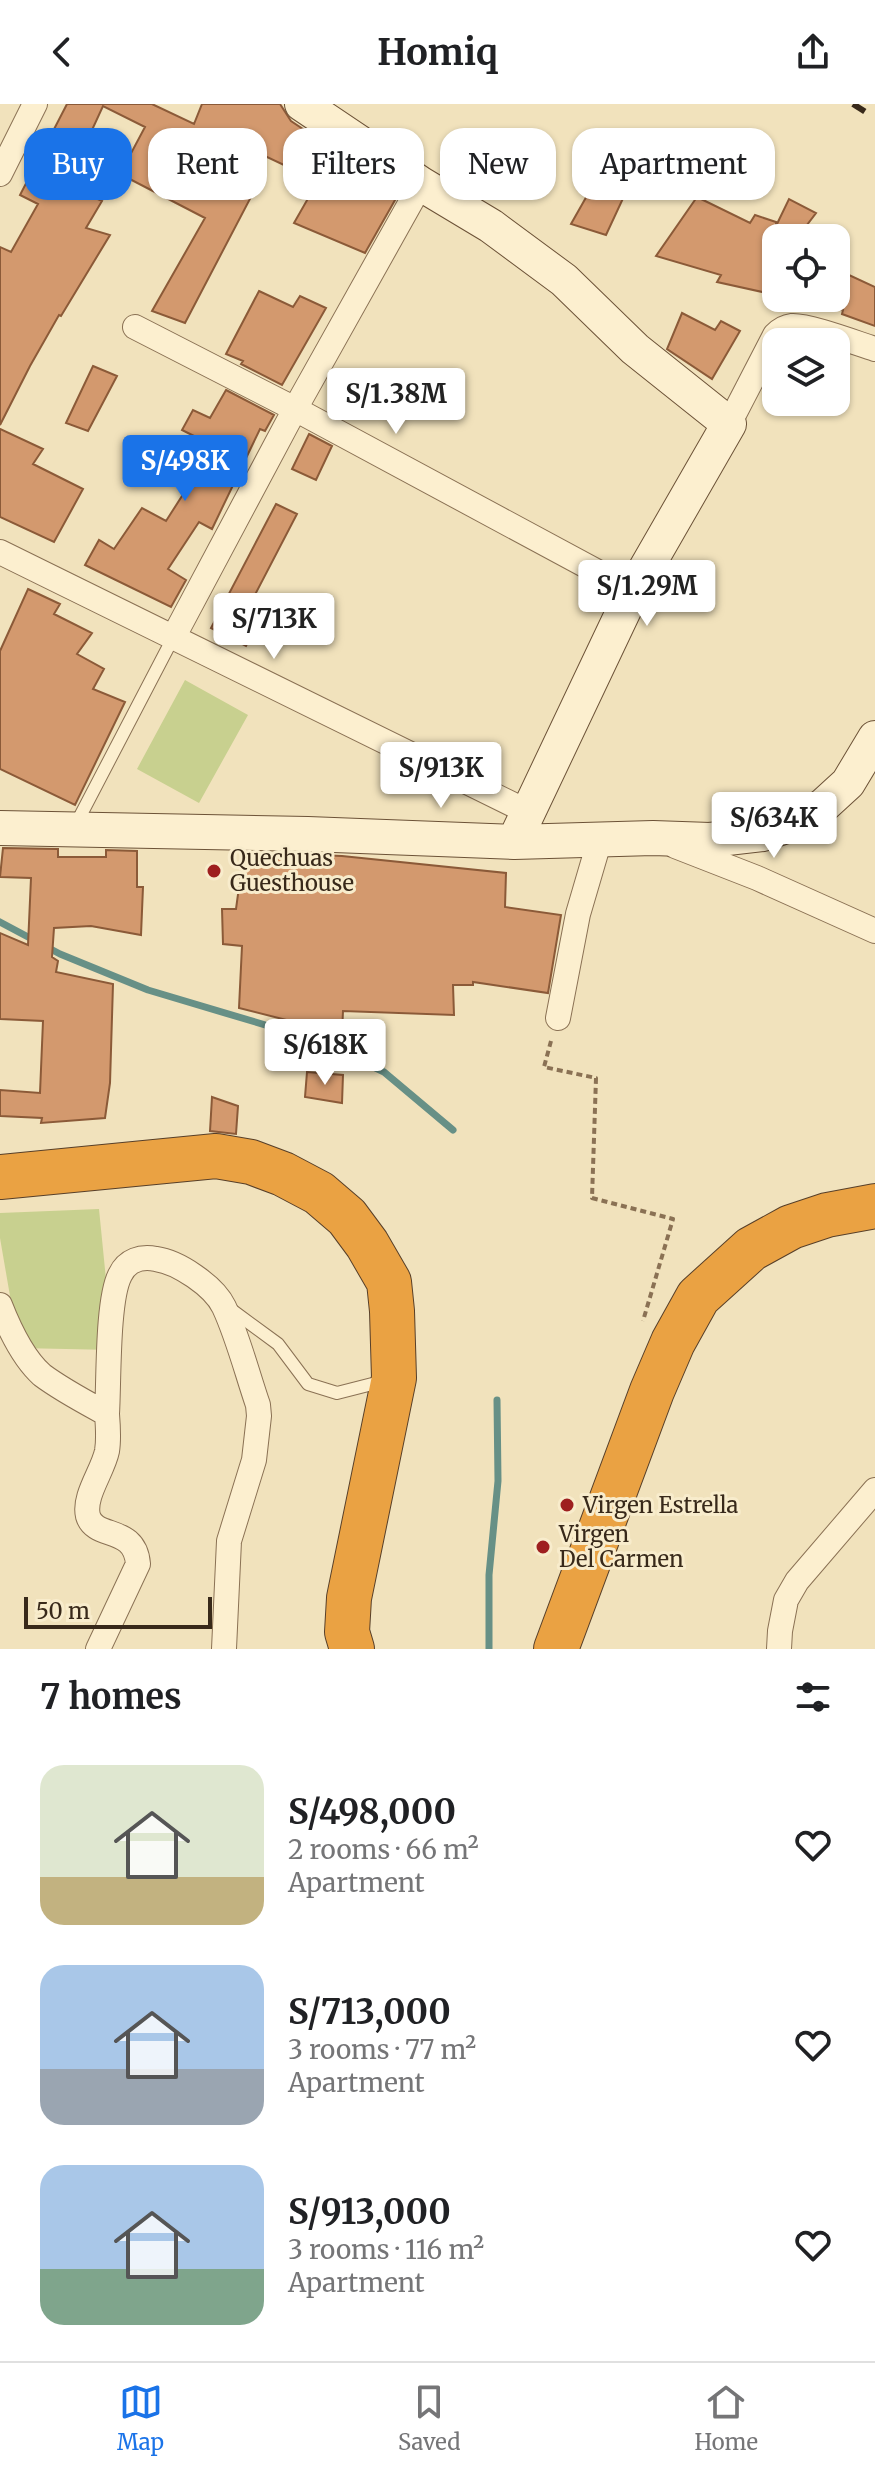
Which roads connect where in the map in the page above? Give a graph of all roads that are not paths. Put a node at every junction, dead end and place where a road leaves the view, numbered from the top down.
1 (35, 104) edge
2 (302, 104) edge
3 (338, 128) edge
4 (0, 174) edge
5 (424, 186) edge
6 (412, 200) edge
7 (135, 327) dead end
8 (875, 349) edge
9 (295, 409) junction
10 (729, 424) junction
11 (0, 552) edge
12 (633, 591) junction
13 (173, 638) junction
14 (875, 738) edge
15 (521, 827) junction
16 (0, 828) edge
17 (74, 829) junction
18 (653, 838) junction
19 (600, 839) junction
20 (875, 931) edge
21 (558, 1018) road end
22 (0, 1177) edge
23 (875, 1206) edge
24 (223, 1304) junction
25 (0, 1305) edge
26 (394, 1378) junction
27 (107, 1414) junction
28 (875, 1490) edge
29 (98, 1649) edge
30 (224, 1649) edge
31 (352, 1649) edge
32 (556, 1649) edge
33 (779, 1649) edge

1 - 4 street
2 - 3 street
5 - 10 street
6 - 9 street
7 - 9 street
8 - 10 street
9 - 12 street
9 - 13 street
10 - 12 street
11 - 13 street
12 - 15 street
13 - 15 street
13 - 17 lane
14 - 18 street
15 - 17 street
15 - 19 street
16 - 17 street
18 - 19 street
18 - 20 street
19 - 21 street
22 - 26 highway
23 - 32 highway
24 - 26 lane
24 - 27 street
24 - 30 street
25 - 27 street
26 - 31 highway
27 - 29 street
28 - 33 street

